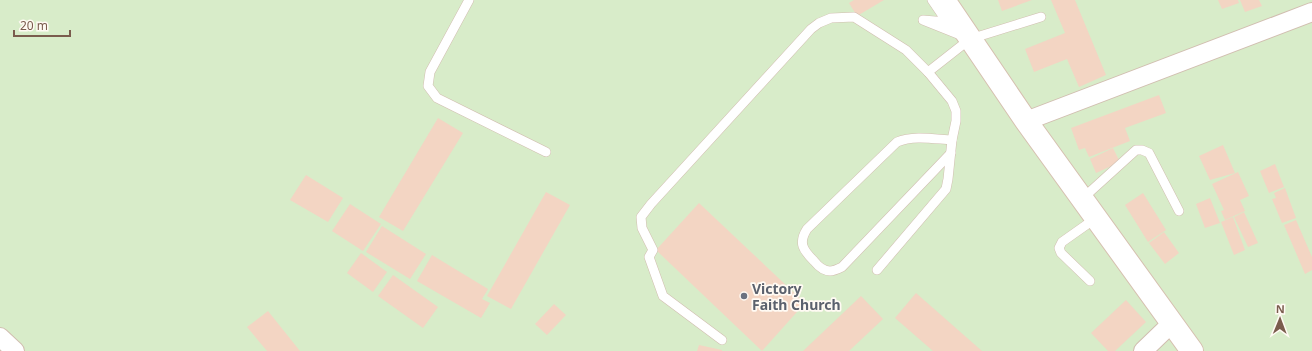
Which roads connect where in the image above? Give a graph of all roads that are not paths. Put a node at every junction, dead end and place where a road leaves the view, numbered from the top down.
1 (469, 0) edge
2 (932, 0) edge
3 (944, 0) edge
4 (1312, 12) edge
5 (1041, 17) dead end
6 (970, 39) junction
7 (928, 72) junction
8 (1026, 121) junction
9 (952, 140) junction
10 (546, 152) dead end
11 (951, 154) junction
12 (1082, 199) junction
13 (1179, 210) dead end
14 (1096, 218) junction
15 (877, 270) dead end
16 (1090, 281) dead end
17 (1172, 323) junction
18 (0, 337) edge
19 (722, 340) dead end
20 (15, 351) edge
21 (1143, 351) edge
22 (1192, 351) edge

1 - 10 lane
2 - 6 lane
3 - 6 street
4 - 8 street
5 - 6 lane
6 - 7 lane
6 - 8 street
7 - 9 lane
7 - 19 lane
8 - 12 street
9 - 11 lane
9 - 11 lane
11 - 15 lane
12 - 13 lane
12 - 14 street
14 - 16 lane
14 - 17 street
17 - 21 street
17 - 22 street
18 - 20 street

